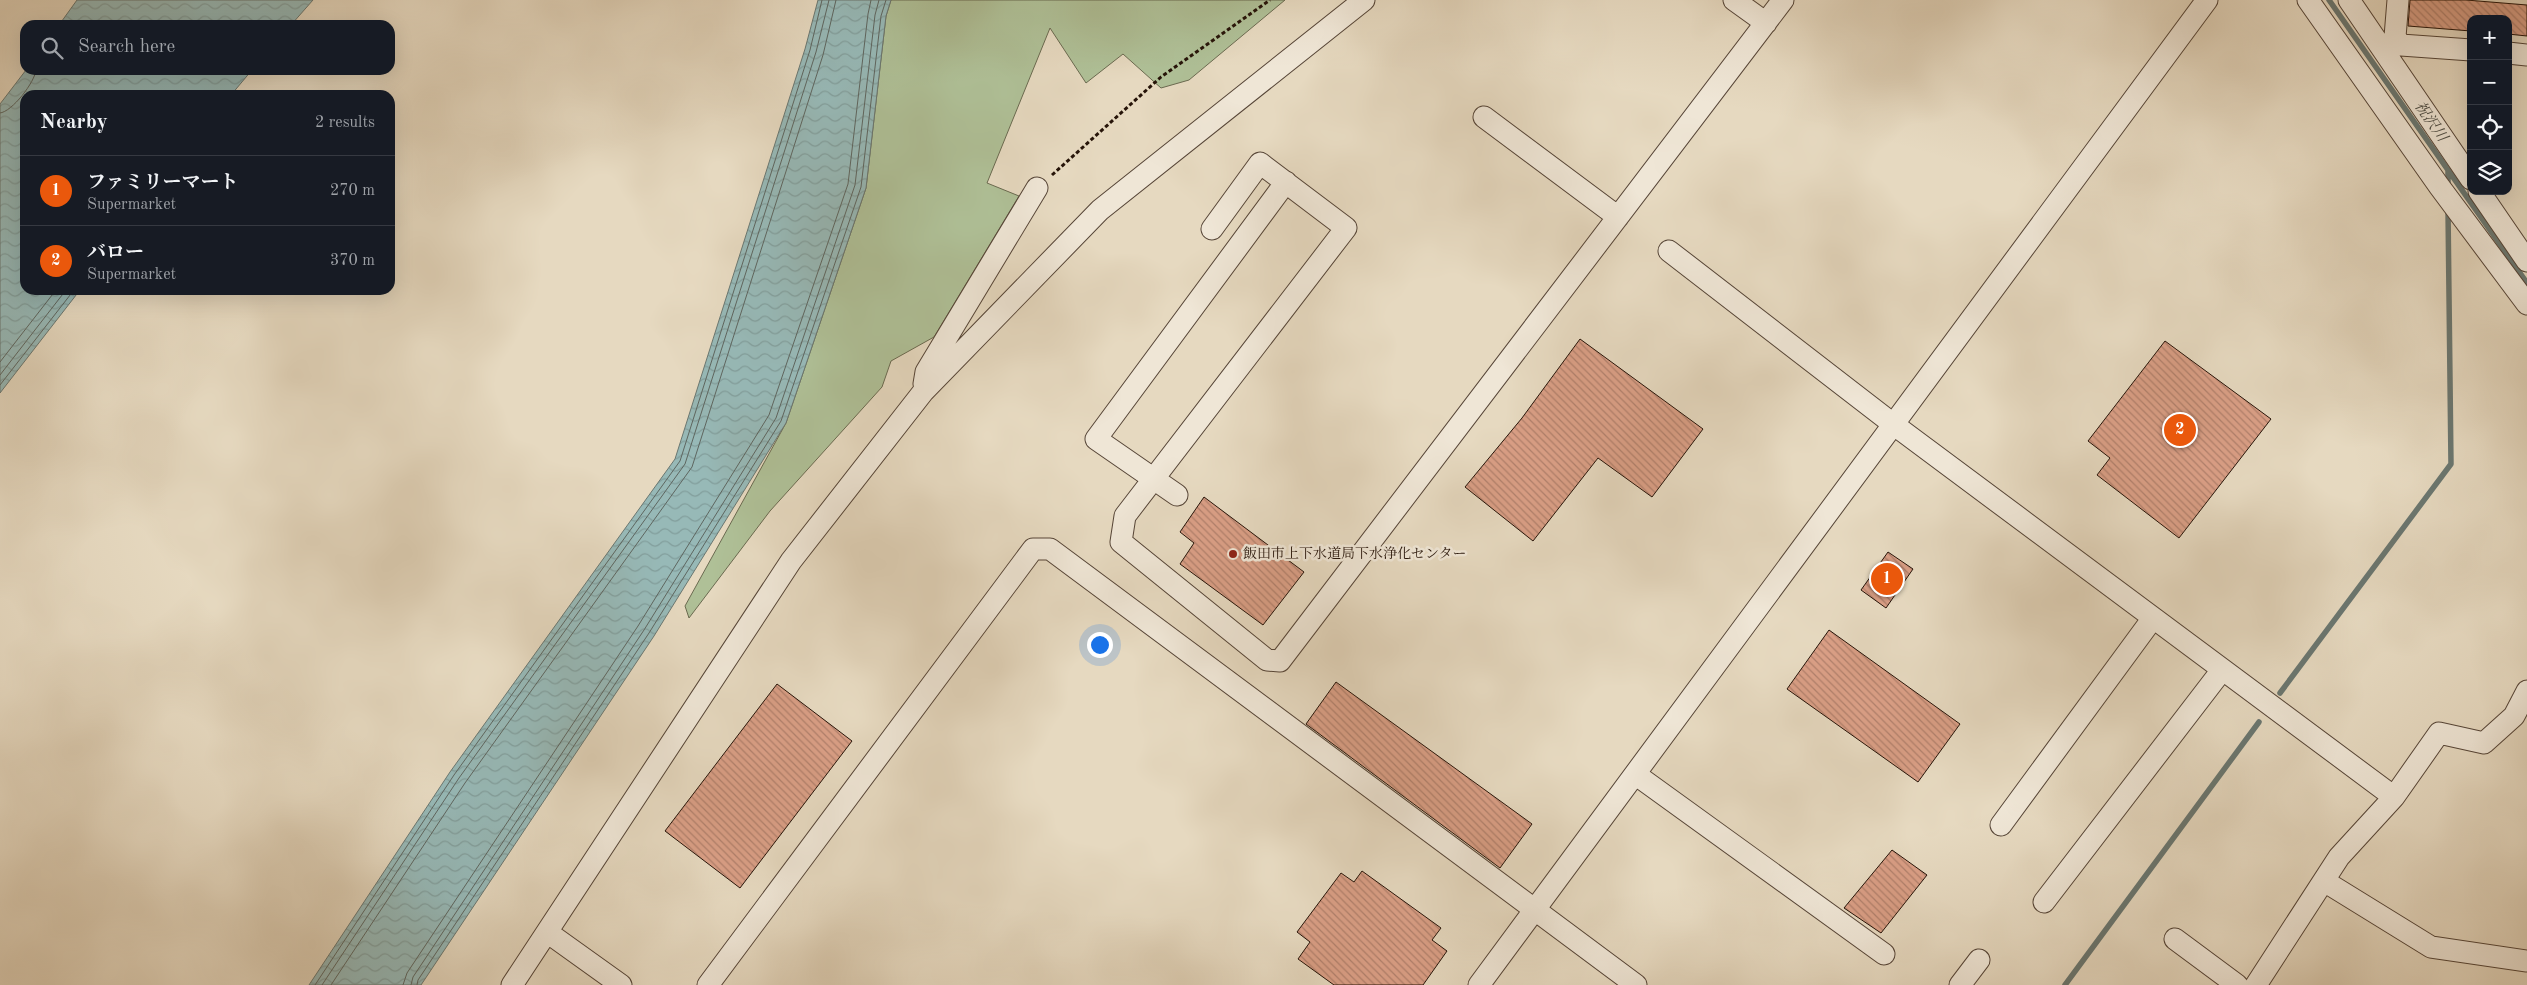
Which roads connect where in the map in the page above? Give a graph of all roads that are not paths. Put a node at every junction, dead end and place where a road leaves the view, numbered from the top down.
1 (1364, 0) edge
2 (1734, 0) edge
3 (1783, 0) edge
4 (2208, 0) edge
5 (2308, 0) edge
6 (2349, 0) edge
7 (2398, 0) edge
8 (1766, 23) junction
9 (2467, 50) edge
10 (2512, 53) edge
11 (2527, 55) edge
12 (1484, 117) dead end
13 (2467, 173) edge
14 (1286, 182) junction
15 (1037, 188) road end
16 (2482, 195) edge
17 (1618, 217) junction
18 (1212, 229) dead end
19 (1669, 251) dead end
20 (2527, 261) edge
21 (2527, 304) edge
22 (923, 392) junction
23 (1893, 424) junction
24 (1154, 479) junction
25 (1177, 495) dead end
26 (2153, 618) junction
27 (2222, 670) junction
28 (2527, 691) edge
29 (2520, 717) edge
30 (1635, 774) junction
31 (2394, 798) junction
32 (2001, 825) dead end
33 (2324, 881) junction
34 (2044, 902) dead end
35 (1536, 909) junction
36 (547, 932) junction
37 (2175, 939) dead end
38 (1884, 954) dead end
39 (1979, 960) dead end
40 (2527, 961) edge
41 (512, 985) edge
42 (621, 985) edge
43 (708, 985) edge
44 (1479, 985) edge
45 (1636, 985) edge
46 (1960, 985) edge
47 (2237, 985) edge
48 (2256, 985) edge

1 - 22 street
2 - 8 street
3 - 8 street
4 - 23 street
5 - 21 street
6 - 13 street
7 - 9 street
8 - 17 street
10 - 11 street
12 - 17 street
14 - 18 street
14 - 24 street
14 - 24 street
15 - 22 street
16 - 20 street
17 - 24 street
19 - 23 street
22 - 36 street
23 - 26 street
23 - 30 street
24 - 25 street
26 - 27 street
26 - 32 street
27 - 31 street
27 - 34 street
28 - 29 street
29 - 31 street
30 - 35 street
30 - 38 street
31 - 33 street
33 - 40 street
33 - 48 street
35 - 43 street
35 - 44 street
35 - 45 street
36 - 41 street
36 - 42 street
37 - 47 street
39 - 46 street

